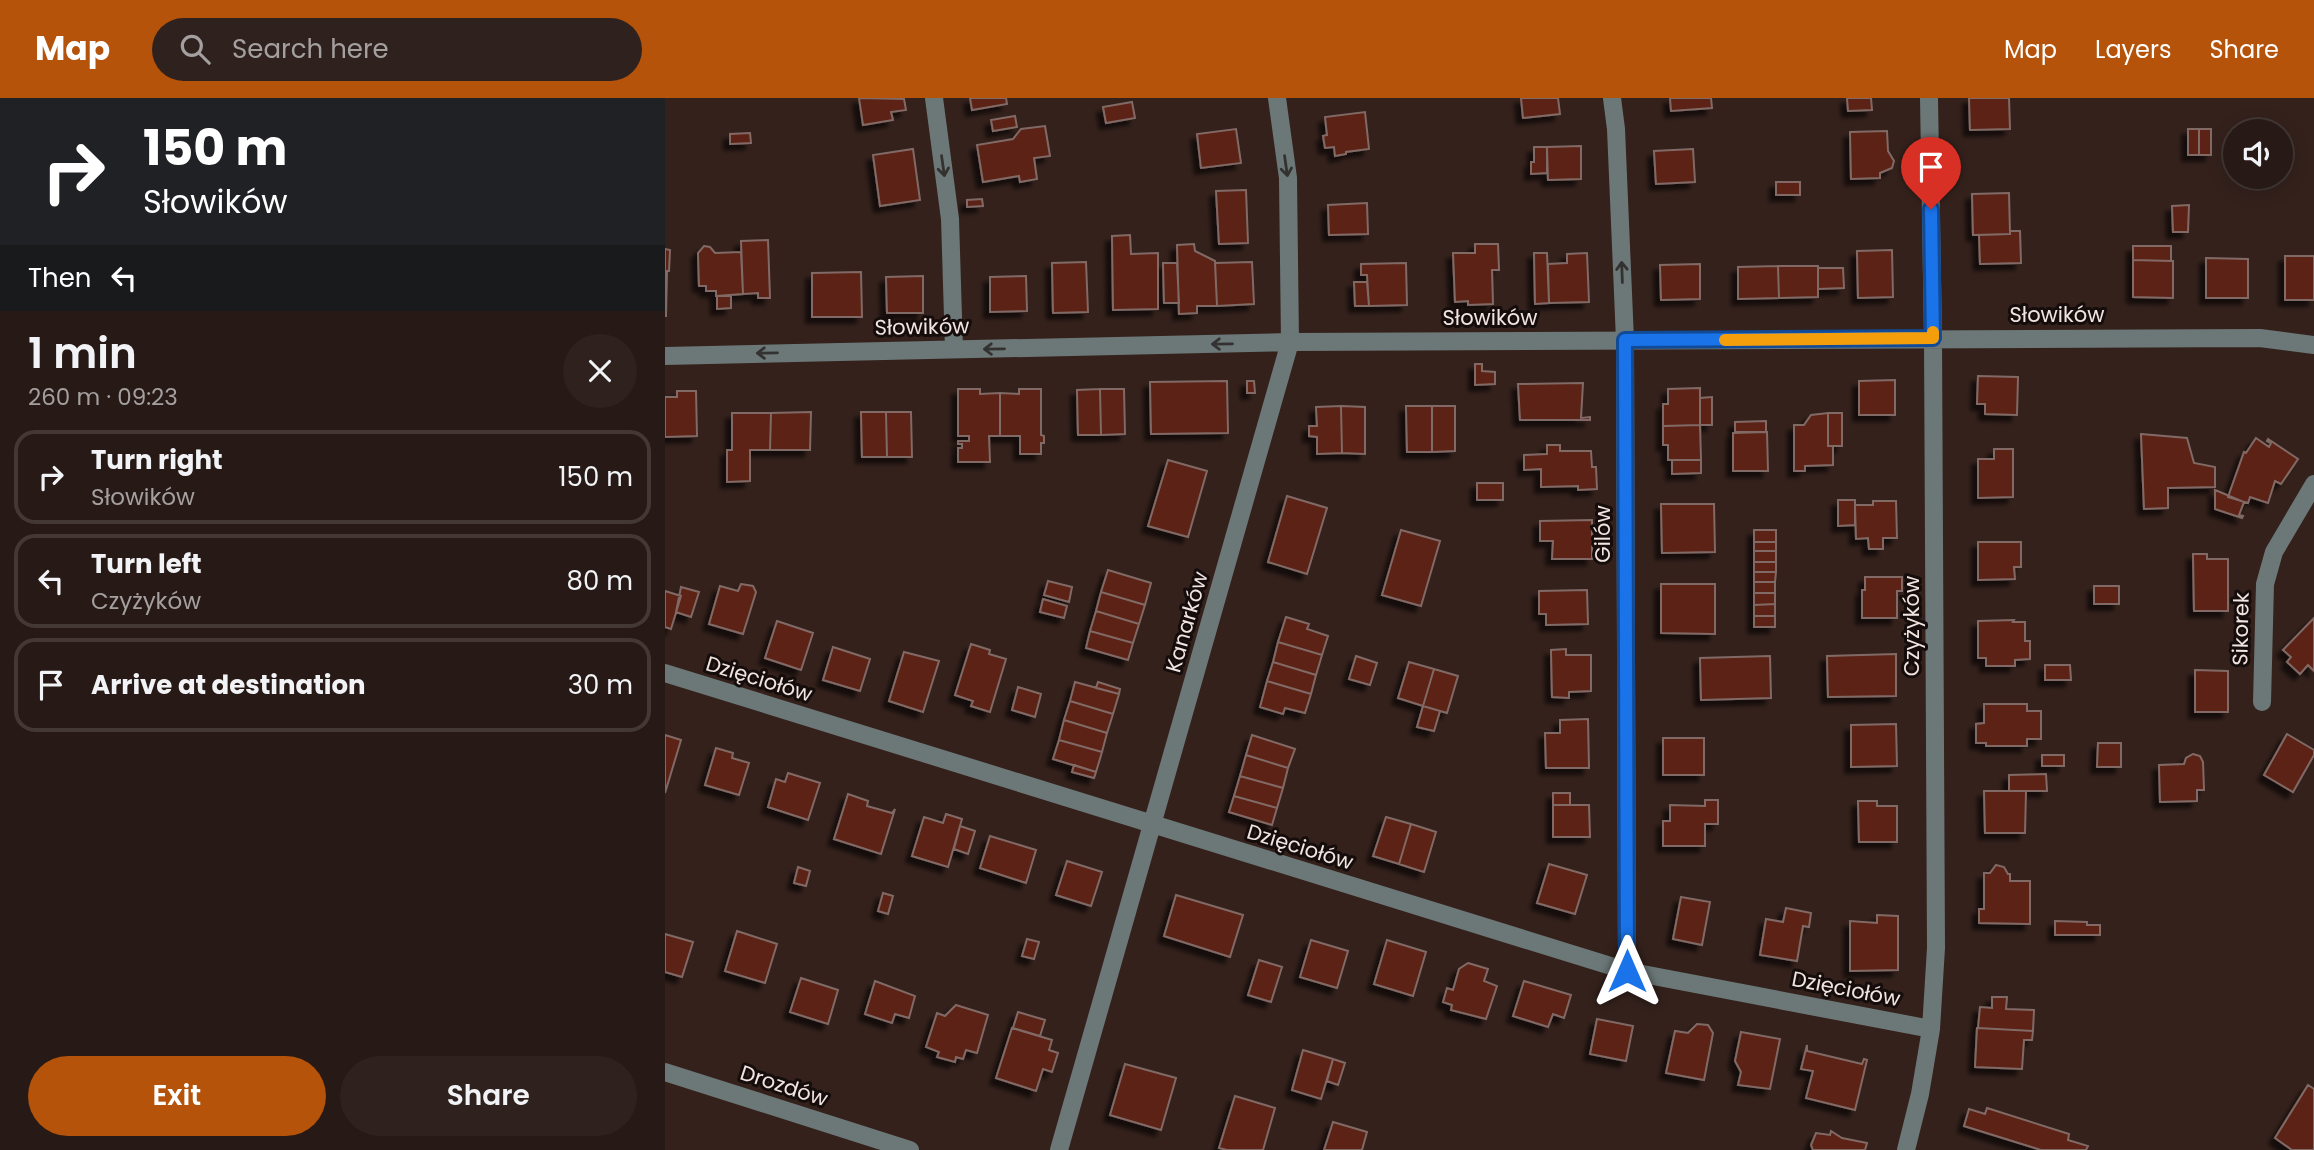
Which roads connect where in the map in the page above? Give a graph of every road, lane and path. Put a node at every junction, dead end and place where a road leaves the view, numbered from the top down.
1 (933, 98) edge
2 (1277, 98) edge
3 (1612, 98) edge
4 (1929, 98) edge
5 (1933, 338) junction
6 (1625, 340) junction
7 (1290, 342) junction
8 (2314, 345) edge
9 (954, 349) junction
10 (665, 356) edge
11 (2314, 484) edge
12 (665, 673) edge
13 (2262, 702) dead end
14 (1153, 825) junction
15 (1627, 971) junction
16 (1931, 1029) junction
17 (665, 1072) edge
18 (889, 1147) edge
19 (910, 1150) edge
20 (1059, 1150) edge
21 (1906, 1150) edge

1 -> 9 street
2 -> 7 street, Kanarków
6 -> 3 street, Gilów
4 - 5 street, Czyżyków
5 - 6 street, Słowików
5 - 8 street, Słowików
5 - 16 street, Czyżyków
6 - 7 street, Słowików
6 - 15 street, Gilów
7 -> 9 street, Słowików
7 - 14 street, Kanarków
9 -> 10 street, Słowików
11 - 13 street, Sikorek
12 - 14 street, Dzięciołów
14 - 15 street, Dzięciołów
14 - 20 street, Kanarków
15 - 16 street, Dzięciołów
16 - 21 street, Czyżyków
17 - 18 street, Drozdów
18 - 19 street, Drozdów

